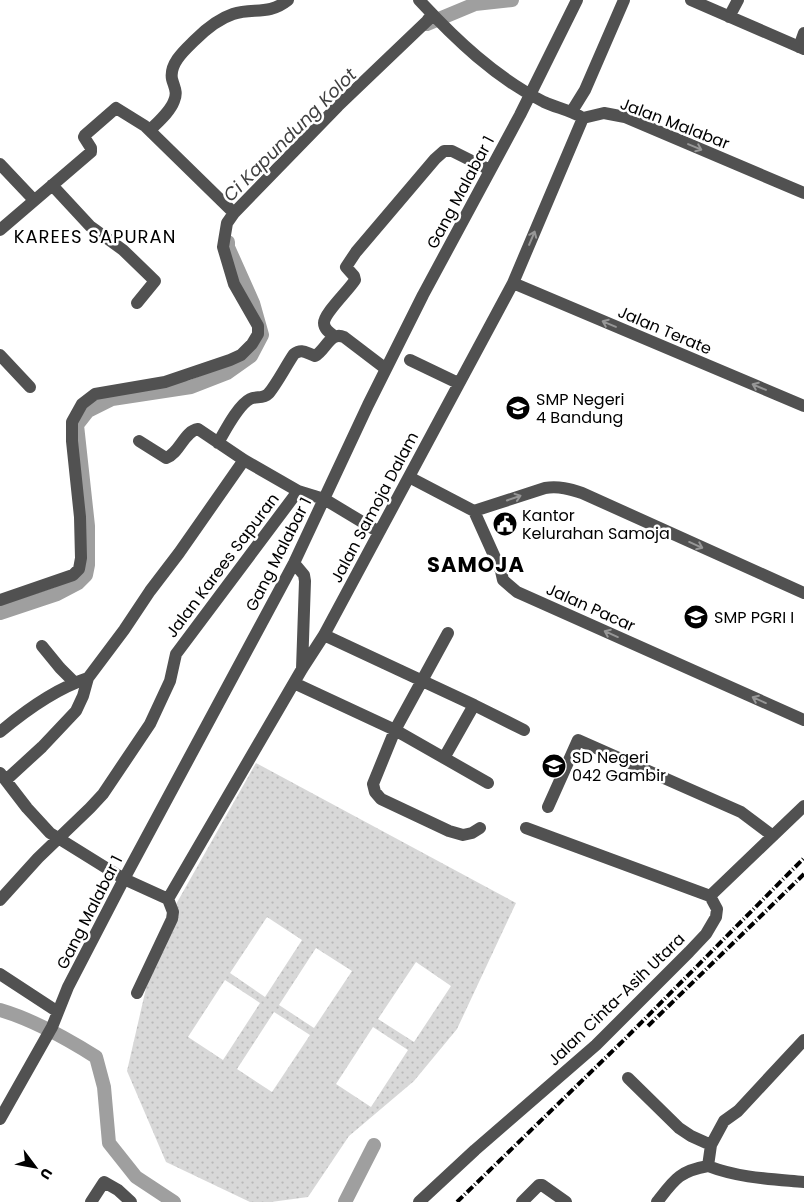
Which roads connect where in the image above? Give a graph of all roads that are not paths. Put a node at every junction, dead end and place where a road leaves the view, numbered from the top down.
1 (288, 0) edge
2 (419, 0) edge
3 (577, 0) edge
4 (624, 0) edge
5 (690, 0) edge
6 (738, 0) edge
7 (432, 14) junction
8 (729, 17) junction
9 (804, 33) edge
10 (801, 48) edge
11 (530, 94) junction
12 (578, 114) junction
13 (150, 130) junction
14 (0, 164) edge
15 (490, 170) junction
16 (52, 185) junction
17 (804, 193) edge
18 (34, 200) junction
19 (234, 213) junction
20 (0, 230) edge
21 (512, 283) junction
22 (137, 303) dead end
23 (334, 336) junction
24 (0, 356) edge
25 (410, 360) dead end
26 (386, 368) junction
27 (458, 384) junction
28 (30, 387) dead end
29 (804, 406) edge
30 (139, 441) dead end
31 (218, 443) junction
32 (244, 460) junction
33 (410, 477) junction
34 (298, 491) junction
35 (324, 499) junction
36 (474, 511) junction
37 (379, 532) junction
38 (294, 563) junction
39 (804, 593) edge
40 (0, 600) edge
41 (448, 633) dead end
42 (324, 635) junction
43 (42, 646) dead end
44 (302, 669) junction
45 (88, 678) junction
46 (422, 680) junction
47 (75, 683) junction
48 (294, 683) junction
49 (474, 705) junction
50 (804, 720) edge
51 (396, 730) junction
52 (524, 730) dead end
53 (0, 732) edge
54 (444, 758) junction
55 (3, 776) edge
56 (488, 783) dead end
57 (804, 806) edge
58 (548, 807) dead end
59 (480, 828) dead end
60 (526, 828) dead end
61 (773, 836) junction
62 (58, 837) junction
63 (124, 879) junction
64 (710, 896) junction
65 (168, 899) junction
66 (0, 900) edge
67 (0, 974) edge
68 (137, 993) dead end
69 (58, 1012) junction
70 (804, 1040) edge
71 (628, 1078) dead end
72 (0, 1119) edge
73 (711, 1145) junction
74 (708, 1166) junction
75 (804, 1182) edge
76 (91, 1202) edge
77 (131, 1202) edge
78 (419, 1202) edge
79 (522, 1202) edge
80 (566, 1202) edge
81 (657, 1202) edge

1 - 13 street
2 - 7 street, Jalan Malabar
3 - 11 street, Gang Malabar 1
4 - 12 street, Jalan Samoja Dalam
5 - 8 street
6 - 8 street
7 - 11 street, Jalan Malabar
7 - 19 street
8 - 10 street
9 - 10 street
11 - 12 street, Jalan Malabar
11 - 15 street, Gang Malabar 1
12 -> 17 street, Jalan Malabar
21 -> 12 street, Jalan Samoja Dalam
13 - 16 street
13 - 19 street
14 - 18 street
15 - 23 street
15 - 26 street, Gang Malabar 1
16 - 18 street
16 - 22 street
18 - 20 street
19 - 40 street
21 - 27 street, Jalan Samoja Dalam
29 -> 21 street, Jalan Terate
23 - 26 street
23 - 31 street
24 - 28 street
25 - 27 street
26 - 35 street, Gang Malabar 1
27 - 33 street, Jalan Samoja Dalam
30 - 31 street
31 - 32 street
32 - 34 street
32 - 45 street
33 - 36 street
33 - 37 street, Jalan Samoja Dalam
34 - 35 street, Jalan Karees Sapuran
34 - 62 street, Jalan Karees Sapuran
35 - 37 street, Jalan Karees Sapuran
35 - 38 street, Gang Malabar 1
36 -> 39 street
50 -> 36 street, Jalan Pacar
37 - 42 street, Jalan Samoja Dalam
38 - 44 street
38 - 63 street, Gang Malabar 1
41 - 46 street
42 - 44 street, Jalan Samoja Dalam
42 - 46 street
43 - 47 street
44 - 48 street, Jalan Samoja Dalam
45 - 47 street
45 - 55 street
46 - 49 street
46 - 51 street
47 - 53 street
48 - 51 street
48 - 65 street, Jalan Samoja Dalam
49 - 52 street
49 - 54 street
51 - 54 street
51 - 59 street
54 - 56 street
55 - 62 street
57 - 61 street
58 - 61 street
60 - 64 street
61 - 64 street
62 - 63 street
62 - 66 street, Jalan Karees Sapuran
63 - 65 street
63 - 69 street, Gang Malabar 1
64 - 78 street, Jalan Cinta-Asih Utara
65 - 68 street
67 - 69 street
69 - 72 street, Gang Malabar 1
70 - 73 street
71 - 73 street
73 - 74 street
74 - 75 street
74 - 81 street
76 - 77 street
79 - 80 street

